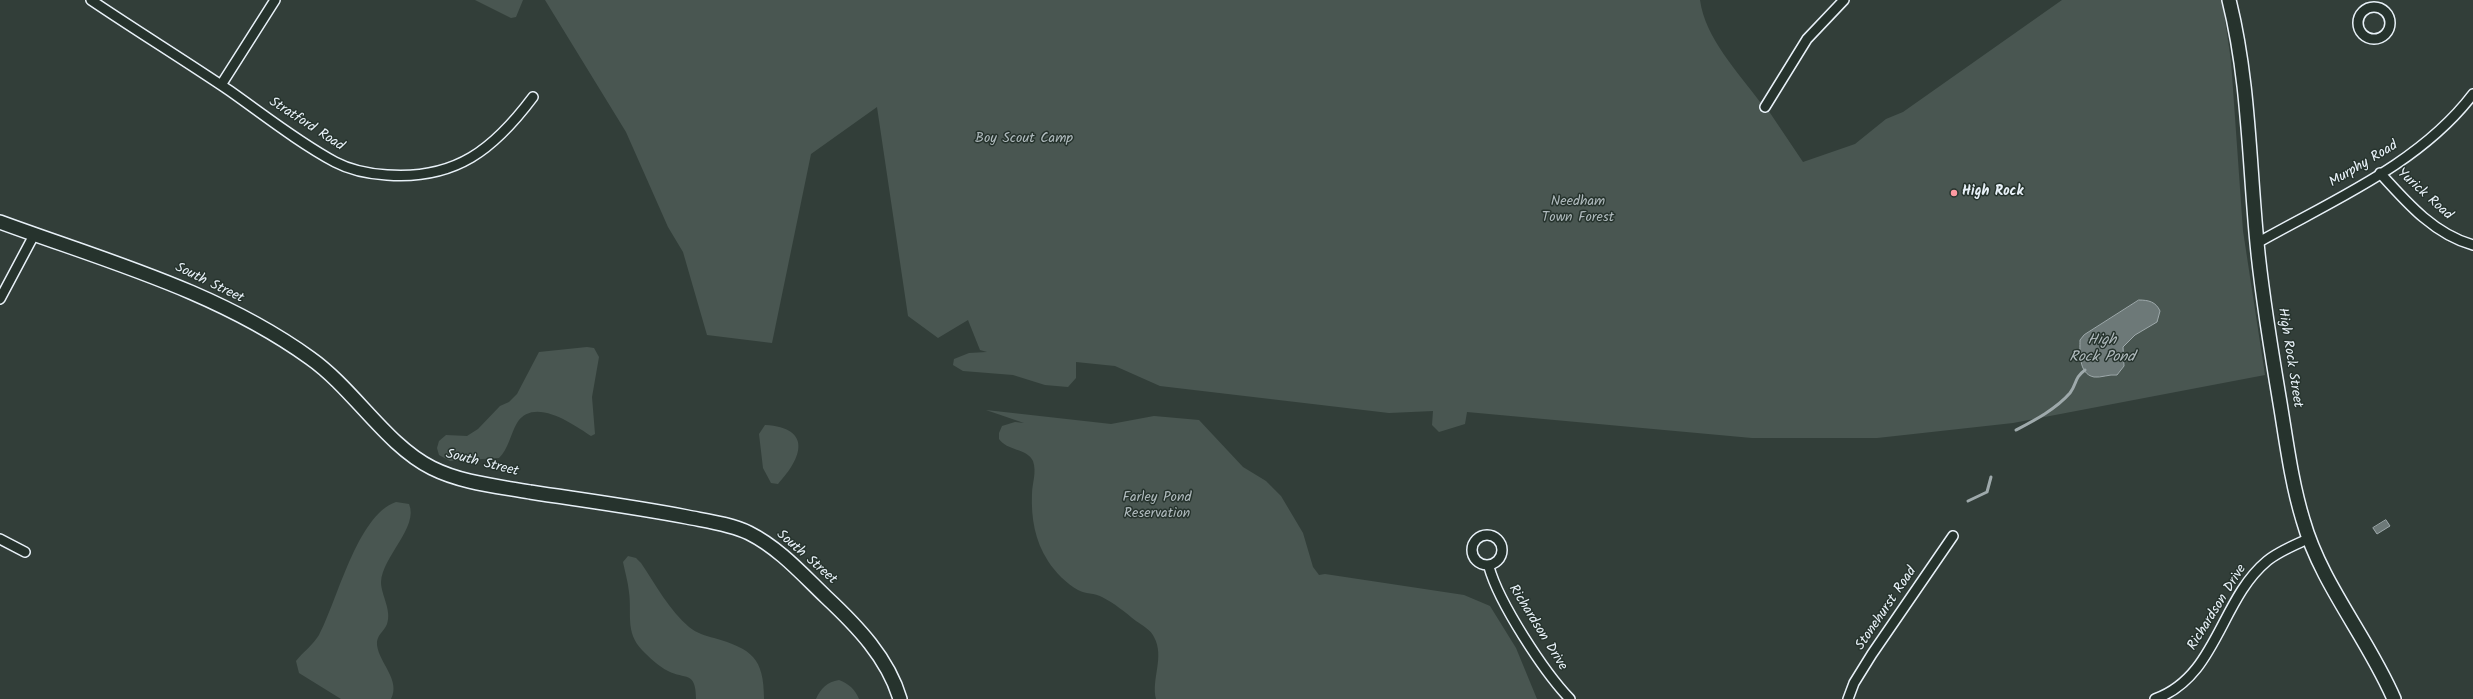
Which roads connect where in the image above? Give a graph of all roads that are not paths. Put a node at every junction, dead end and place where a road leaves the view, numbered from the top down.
1 (91, 0) edge
2 (275, 0) edge
3 (1844, 0) edge
4 (2229, 0) edge
5 (221, 85) junction
6 (2473, 94) edge
7 (533, 97) dead end
8 (1765, 107) dead end
9 (2380, 174) junction
10 (0, 222) edge
11 (34, 235) junction
12 (2257, 243) junction
13 (2473, 245) edge
14 (0, 299) edge
15 (1953, 536) dead end
16 (2310, 538) junction
17 (0, 539) edge
18 (25, 552) dead end
19 (1489, 567) dead end
20 (900, 699) edge
21 (1570, 699) edge
22 (1848, 699) edge
23 (2155, 699) edge
24 (2394, 699) edge

1 - 5 street, Stratford Road
2 - 5 street
3 - 8 street
4 - 12 street, High Rock Street
5 - 7 street, Stratford Road
6 - 9 street, Murphy Road
9 - 12 street, Murphy Road
9 - 13 street, Yurick Road
10 - 11 street, South Street
11 - 14 street
11 - 20 street, South Street
12 - 16 street, High Rock Street
15 - 22 street, Stonehurst Road
16 - 23 street, Richardson Drive
16 - 24 street, High Rock Street
17 - 18 street
19 - 21 street, Richardson Drive

